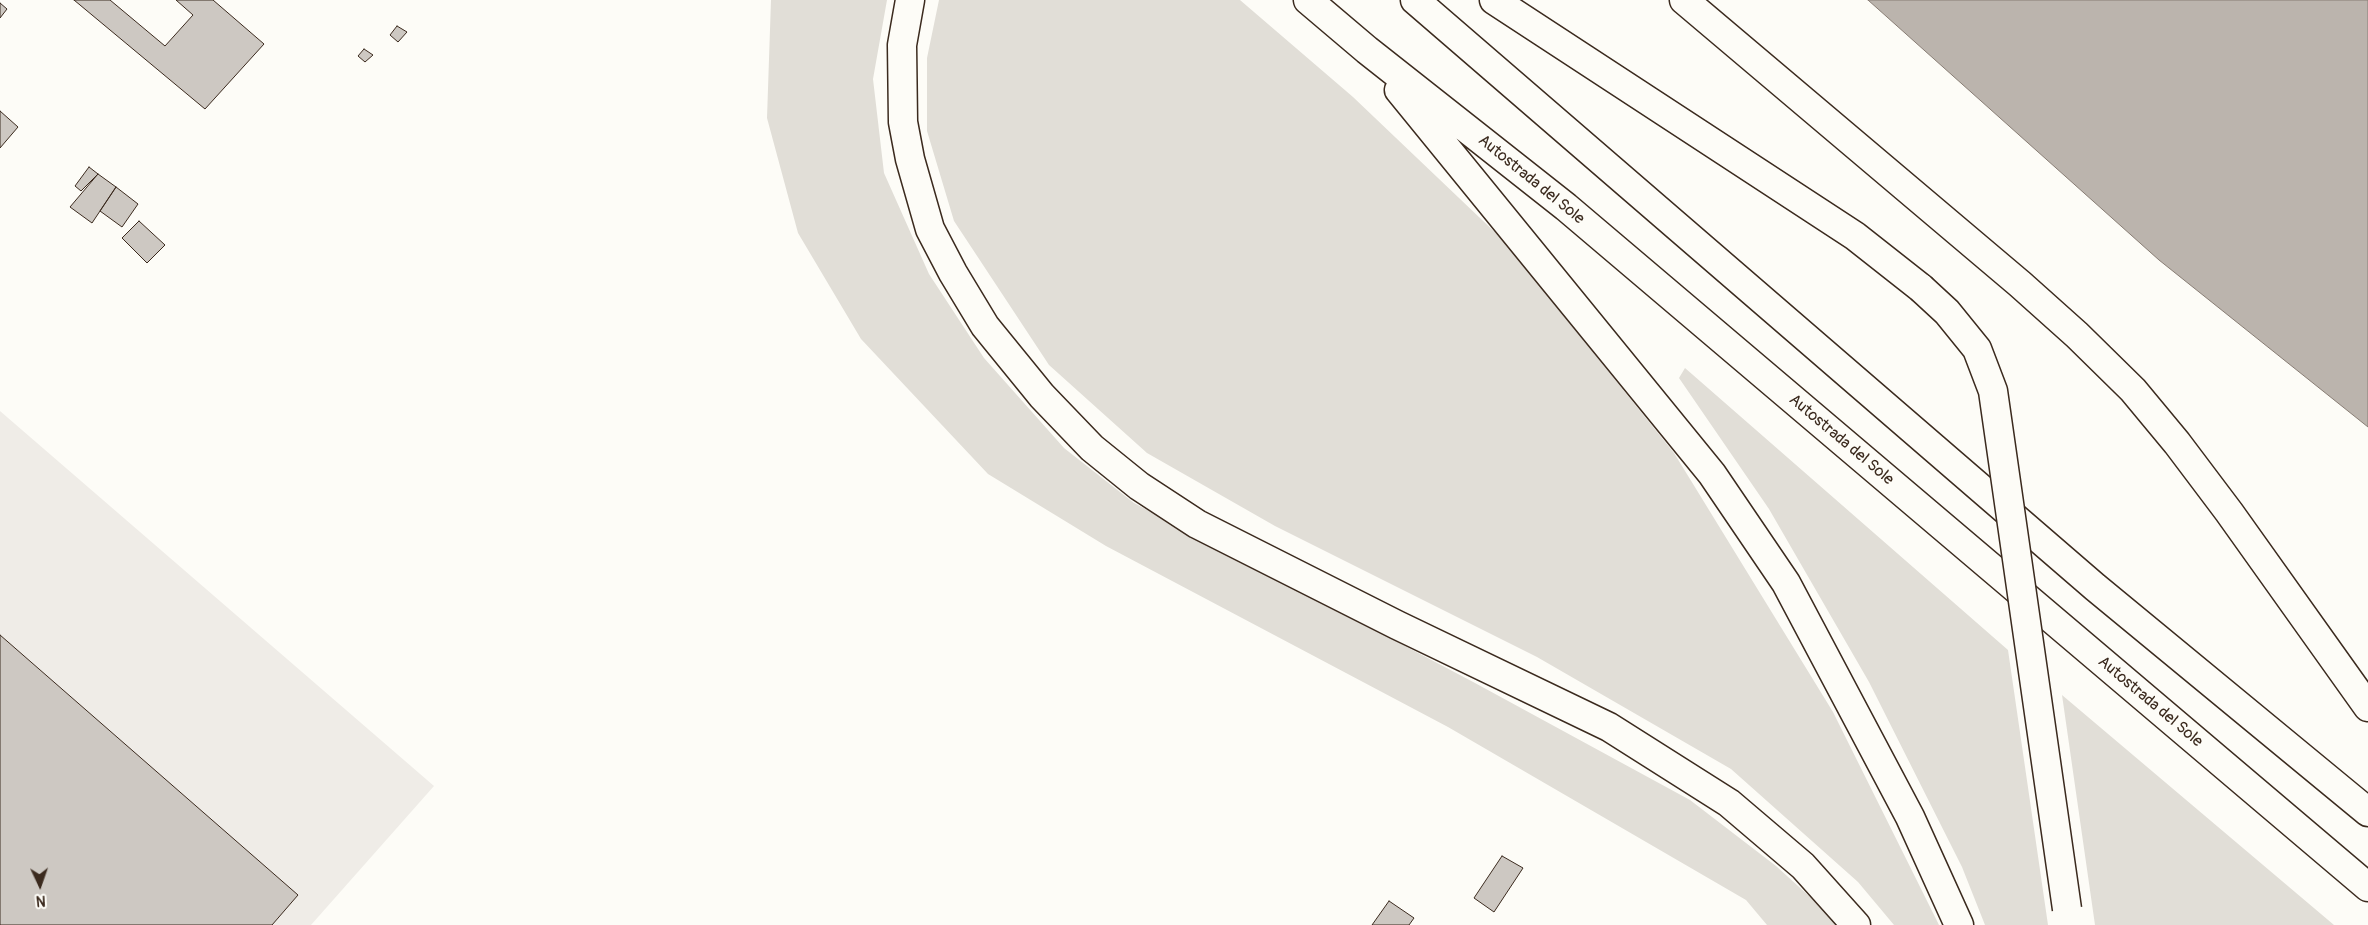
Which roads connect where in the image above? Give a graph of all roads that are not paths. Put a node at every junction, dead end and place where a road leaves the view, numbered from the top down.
1 (910, 0) edge
2 (1308, 0) edge
3 (1415, 0) edge
4 (1494, 0) edge
5 (1684, 0) edge
6 (1367, 50) junction
7 (2368, 707) edge
8 (2368, 812) edge
9 (2368, 887) edge
10 (2068, 917) edge
11 (1856, 925) edge
12 (1959, 925) edge

1 - 11 highway
2 - 6 highway, Autostrada del Sole
3 - 8 highway
4 - 10 highway, bridge
5 - 7 highway
6 - 9 highway, Autostrada del Sole
6 - 12 highway

